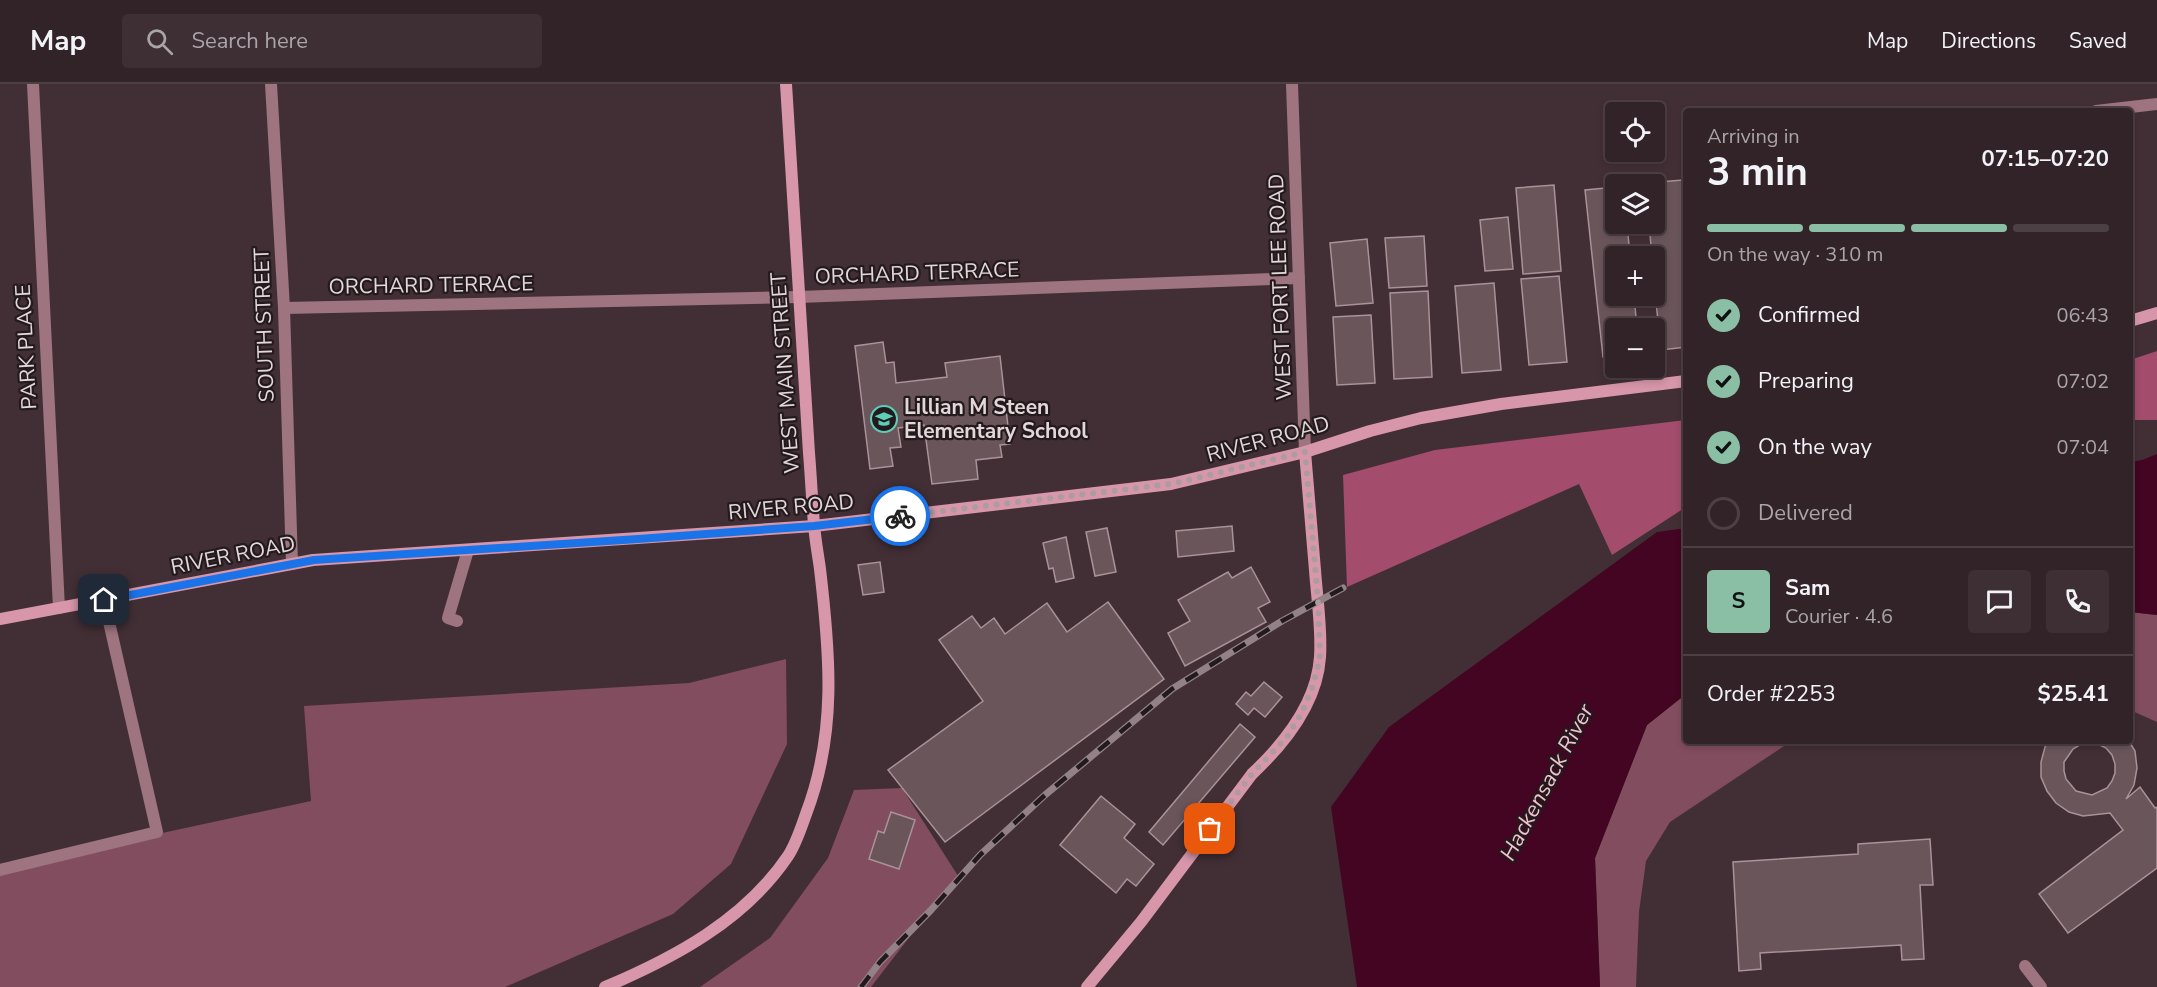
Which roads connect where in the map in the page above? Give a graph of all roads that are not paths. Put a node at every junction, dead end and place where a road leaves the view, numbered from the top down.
1 (33, 84) edge
2 (271, 84) edge
3 (786, 84) edge
4 (1292, 84) edge
5 (2157, 104) edge
6 (2122, 108) edge
7 (1299, 278) junction
8 (799, 297) junction
9 (284, 308) junction
10 (2157, 313) edge
11 (2133, 320) edge
12 (1683, 381) edge
13 (1305, 452) junction
14 (814, 526) junction
15 (468, 550) junction
16 (292, 564) junction
17 (104, 600) junction
18 (59, 608) junction
19 (0, 620) edge
20 (458, 621) dead end
21 (0, 870) edge
22 (2025, 966) dead end
23 (605, 987) edge
24 (1087, 987) edge
25 (2041, 987) edge

1 - 18 street, PARK PLACE
2 - 9 street, SOUTH STREET
3 - 8 main road, WEST MAIN STREET
4 - 7 street, WEST FORT LEE ROAD
5 - 6 street
7 - 8 street, ORCHARD TERRACE
7 - 13 street, WEST FORT LEE ROAD
8 - 9 street, ORCHARD TERRACE
8 - 14 main road, WEST MAIN STREET
9 - 16 street, SOUTH STREET
10 - 11 main road
12 - 13 main road, RIVER ROAD
13 - 14 main road, RIVER ROAD
13 - 24 main road, WEST FORT LEE ROAD
14 - 15 main road, RIVER ROAD
14 - 23 main road, WEST MAIN STREET
15 - 16 main road, RIVER ROAD
15 - 20 street
16 - 17 main road, RIVER ROAD
17 - 18 main road, RIVER ROAD
17 - 21 street
18 - 19 main road, RIVER ROAD
22 - 25 street

